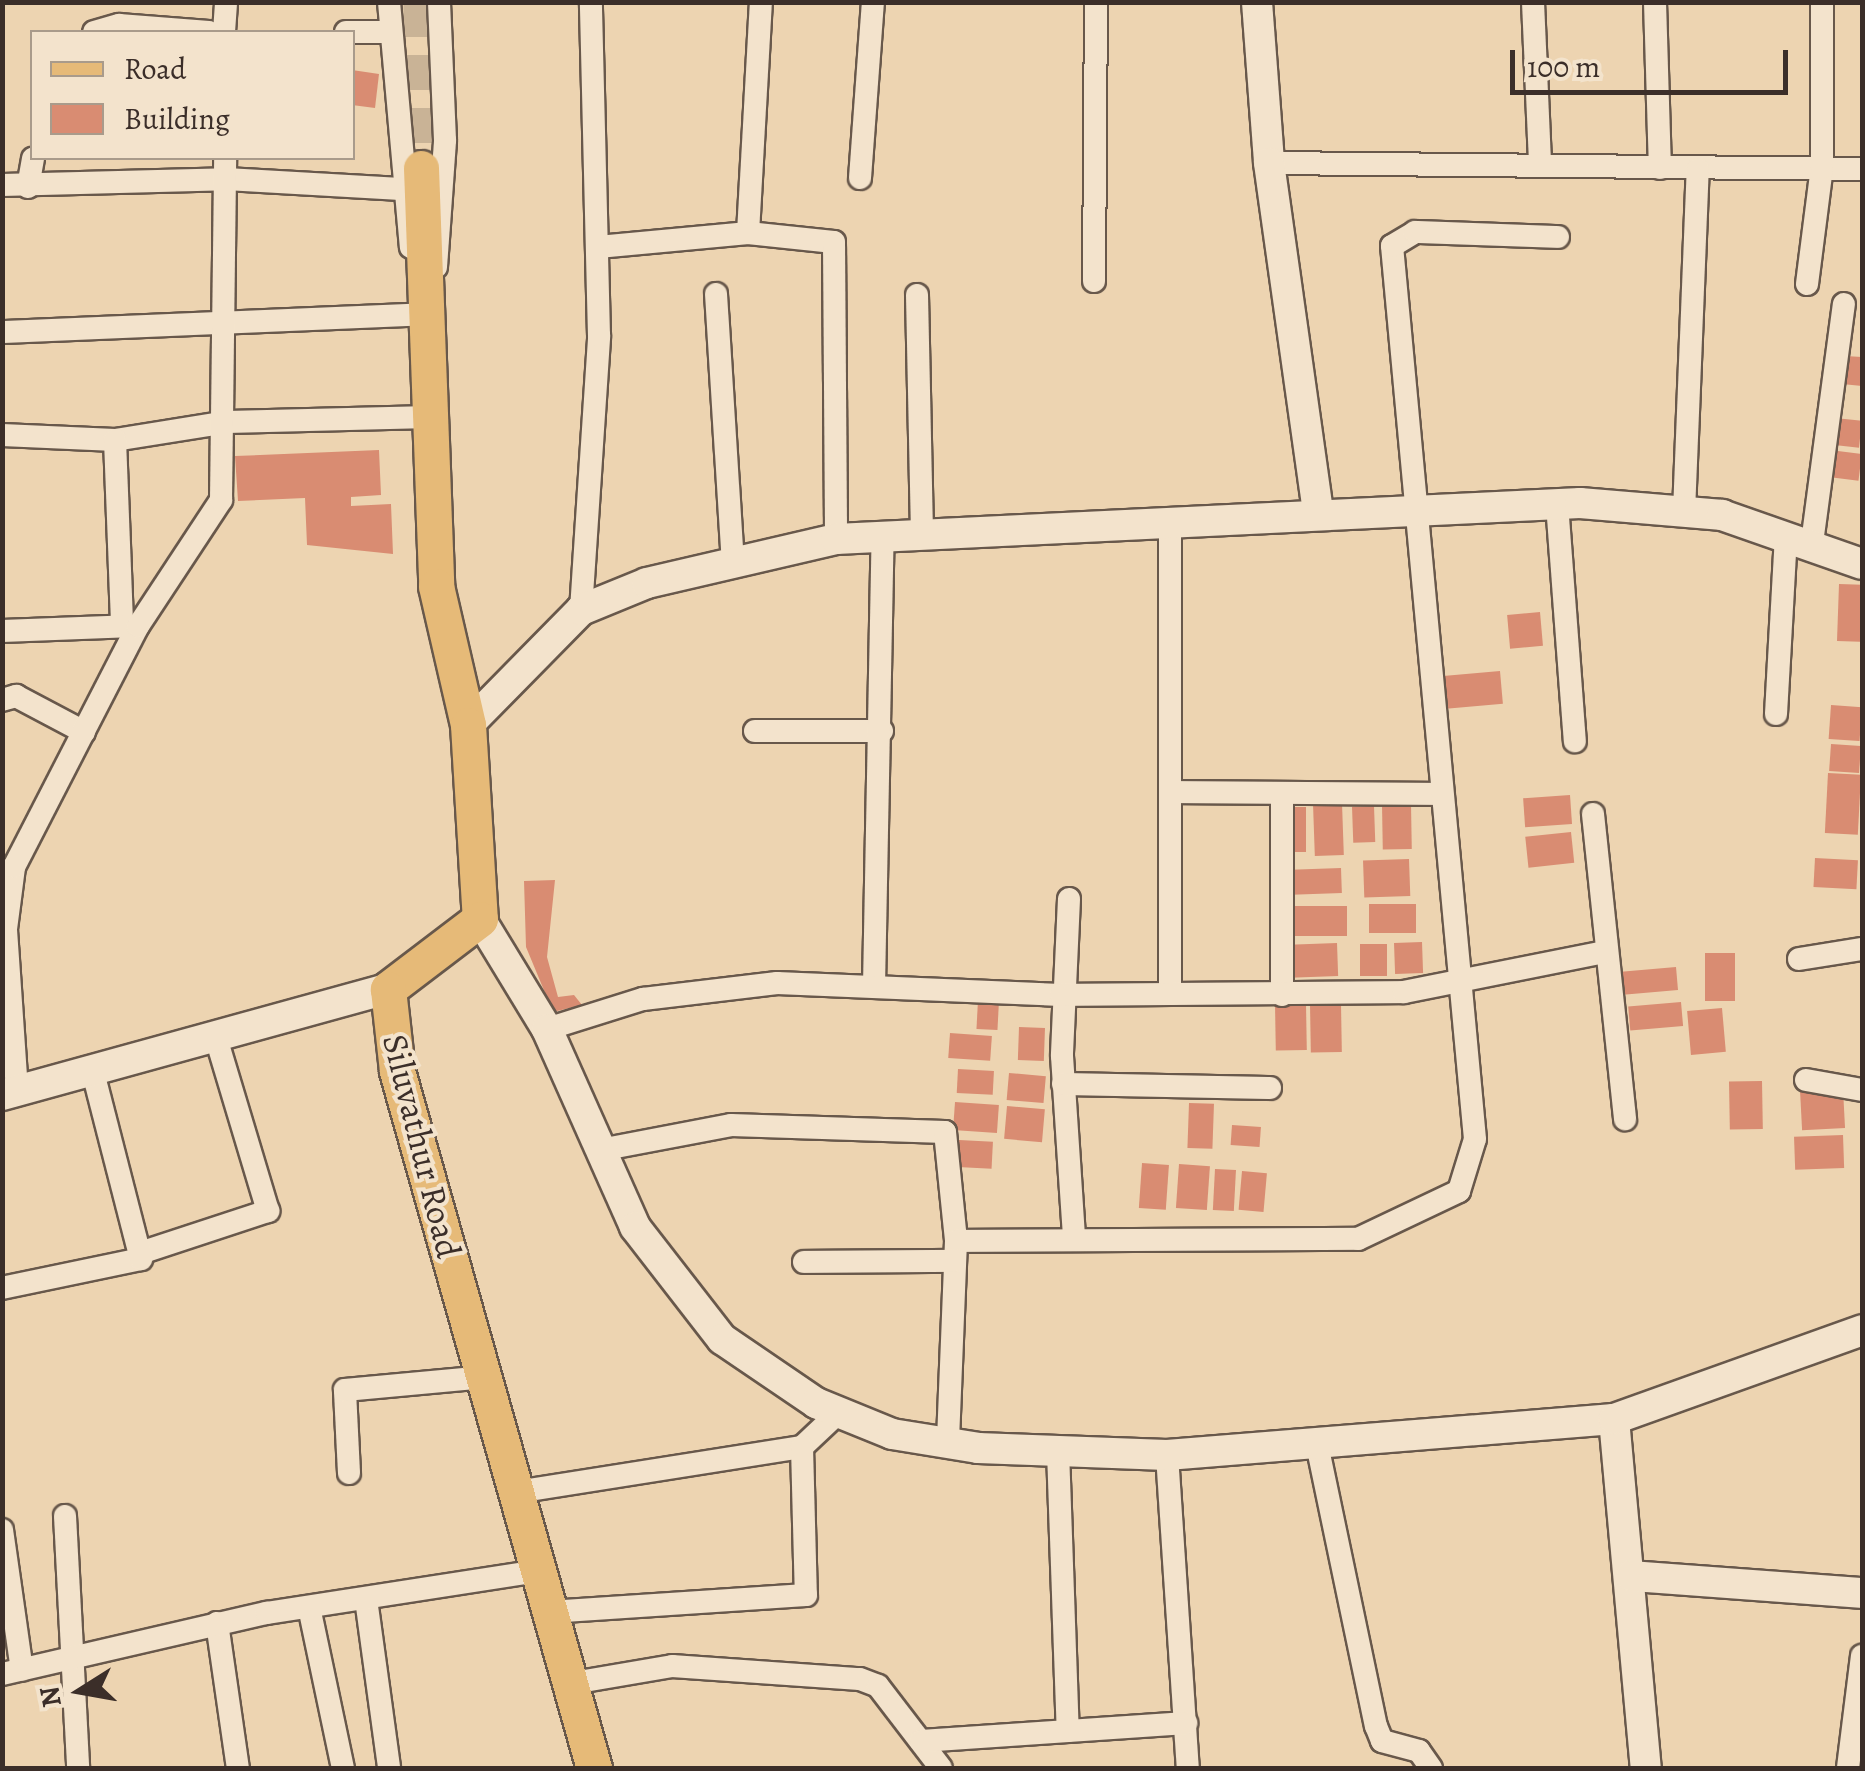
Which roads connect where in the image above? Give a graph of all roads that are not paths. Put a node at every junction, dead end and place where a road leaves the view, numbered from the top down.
1 (226, 2) edge
2 (390, 2) edge
3 (439, 2) edge
4 (591, 2) edge
5 (761, 2) edge
6 (873, 2) edge
7 (1096, 2) edge
8 (1258, 2) edge
9 (1533, 2) edge
10 (1655, 2) edge
11 (1822, 2) edge
12 (101, 30) edge
13 (183, 30) edge
14 (224, 30) edge
15 (355, 32) edge
16 (390, 32) junction
17 (33, 160) edge
18 (1540, 162) junction
19 (1269, 164) junction
20 (1822, 167) junction
21 (226, 168) edge
22 (1660, 168) junction
23 (1698, 169) junction
24 (1862, 169) edge
25 (860, 178) dead end
26 (411, 179) junction
27 (2, 185) edge
28 (28, 187) junction
29 (748, 233) junction
30 (1558, 237) dead end
31 (598, 247) junction
32 (1094, 281) dead end
33 (1807, 284) dead end
34 (716, 294) dead end
35 (917, 295) dead end
36 (1844, 304) dead end
37 (426, 314) junction
38 (229, 318) junction
39 (2, 332) edge
40 (430, 417) junction
41 (227, 422) junction
42 (2, 436) edge
43 (115, 440) junction
44 (1557, 504) junction
45 (1414, 509) junction
46 (1684, 512) junction
47 (1318, 513) junction
48 (1170, 529) junction
49 (883, 536) junction
50 (922, 538) junction
51 (836, 539) junction
52 (1799, 540) junction
53 (732, 562) junction
54 (1862, 564) edge
55 (581, 610) junction
56 (130, 626) junction
57 (2, 632) edge
58 (2, 700) edge
59 (1776, 714) dead end
60 (468, 725) junction
61 (755, 731) dead end
62 (882, 731) junction
63 (84, 732) junction
64 (1575, 741) dead end
65 (1176, 792) junction
66 (1438, 794) junction
67 (1282, 796) junction
68 (1593, 814) dead end
69 (8, 867) edge
70 (1069, 900) dead end
71 (480, 920) junction
72 (1862, 949) edge
73 (1605, 952) junction
74 (1799, 959) dead end
75 (1454, 977) junction
76 (874, 986) junction
77 (388, 989) junction
78 (1170, 991) junction
79 (1282, 994) junction
80 (1061, 995) junction
81 (547, 1029) junction
82 (216, 1038) junction
83 (93, 1072) junction
84 (1806, 1080) dead end
85 (1063, 1084) junction
86 (1270, 1088) dead end
87 (1862, 1090) edge
88 (10, 1093) edge
89 (1625, 1119) dead end
90 (600, 1150) junction
91 (1074, 1240) junction
92 (955, 1251) junction
93 (143, 1252) junction
94 (804, 1262) dead end
95 (2, 1288) edge
96 (1862, 1330) edge
97 (485, 1376) junction
98 (838, 1412) junction
99 (1614, 1419) junction
100 (948, 1443) junction
101 (802, 1447) junction
102 (1318, 1448) junction
103 (1058, 1451) junction
104 (1167, 1455) junction
105 (349, 1473) dead end
106 (517, 1492) junction
107 (65, 1516) dead end
108 (2, 1530) edge
109 (538, 1571) junction
110 (1631, 1576) junction
111 (1862, 1594) edge
112 (366, 1599) junction
113 (308, 1607) junction
114 (549, 1612) junction
115 (217, 1623) junction
116 (1862, 1656) edge
117 (77, 1658) junction
118 (12, 1672) edge
119 (567, 1684) junction
120 (1186, 1723) junction
121 (1068, 1731) junction
122 (921, 1741) junction
123 (78, 1768) edge
124 (238, 1768) edge
125 (343, 1768) edge
126 (389, 1768) edge
127 (594, 1768) edge
128 (941, 1768) edge
129 (1188, 1768) edge
130 (1432, 1768) edge
131 (1646, 1768) edge
132 (1848, 1768) edge

1 - 14 street
2 - 16 street
3 - 37 street
4 - 31 street
5 - 29 street
6 - 25 street
7 - 32 street
8 - 19 street
9 - 18 street
10 - 22 street
11 - 20 street
12 - 13 street
15 - 16 street
16 - 26 street
17 - 28 street
18 - 19 street
18 - 22 street
19 - 47 street
20 - 23 street
20 - 24 street
20 - 33 street
21 - 26 street
21 - 28 street
21 - 38 street
22 - 23 street
23 - 46 street
26 - 37 main road
27 - 28 street
29 - 31 street
29 - 51 street
30 - 45 street
31 - 55 street
34 - 53 street
35 - 50 street
36 - 52 street
37 - 38 street
37 - 40 main road
38 - 39 street
38 - 41 street
40 - 41 street
40 - 60 main road
41 - 43 street
41 - 56 street
42 - 43 street
43 - 56 street
44 - 45 street
44 - 46 street
44 - 64 street
45 - 47 street
45 - 66 street
46 - 52 street
47 - 48 street
48 - 50 street
48 - 65 street
49 - 50 street
49 - 51 street
49 - 62 street
51 - 53 street
52 - 54 street
52 - 59 street
53 - 55 street
55 - 60 street
56 - 57 street
56 - 63 street
58 - 63 street
60 - 71 main road
61 - 62 street
62 - 76 street
63 - 69 street
65 - 67 street
65 - 78 street
66 - 67 street
66 - 75 street
67 - 79 street
68 - 73 street
69 - 88 street
70 - 80 street
71 - 77 main road, Siluvathur Road
71 - 81 street
72 - 74 street
73 - 75 street
73 - 89 street
75 - 79 street
75 - 91 street
76 - 80 street
76 - 81 street
77 - 82 street
77 - 97 main road, Siluvathur Road
78 - 79 street
78 - 80 street
80 - 85 street
81 - 90 street
82 - 83 street
82 - 93 street
83 - 88 street
83 - 93 street
84 - 87 street
85 - 86 street
85 - 91 street
90 - 92 street
90 - 98 street
91 - 92 street
92 - 94 street
92 - 100 street
93 - 95 street
96 - 99 street
97 - 105 street
97 - 106 main road, Siluvathur Road
98 - 100 street
98 - 101 street
99 - 102 street
99 - 110 street
100 - 103 street
101 - 106 street
101 - 114 street
102 - 104 street
102 - 130 street
103 - 104 street
103 - 121 street
104 - 120 street
106 - 109 main road, Siluvathur Road
107 - 117 street
108 - 118 street
109 - 112 street
109 - 114 main road, Siluvathur Road
110 - 111 street
110 - 131 street
112 - 113 street
112 - 126 street
113 - 115 street
113 - 125 street
114 - 119 main road, Siluvathur Road
115 - 117 street
115 - 124 street
116 - 132 street
117 - 118 street
117 - 123 street
119 - 122 street
119 - 127 main road, Siluvathur Road
120 - 121 street
120 - 129 street
121 - 122 street
122 - 128 street

